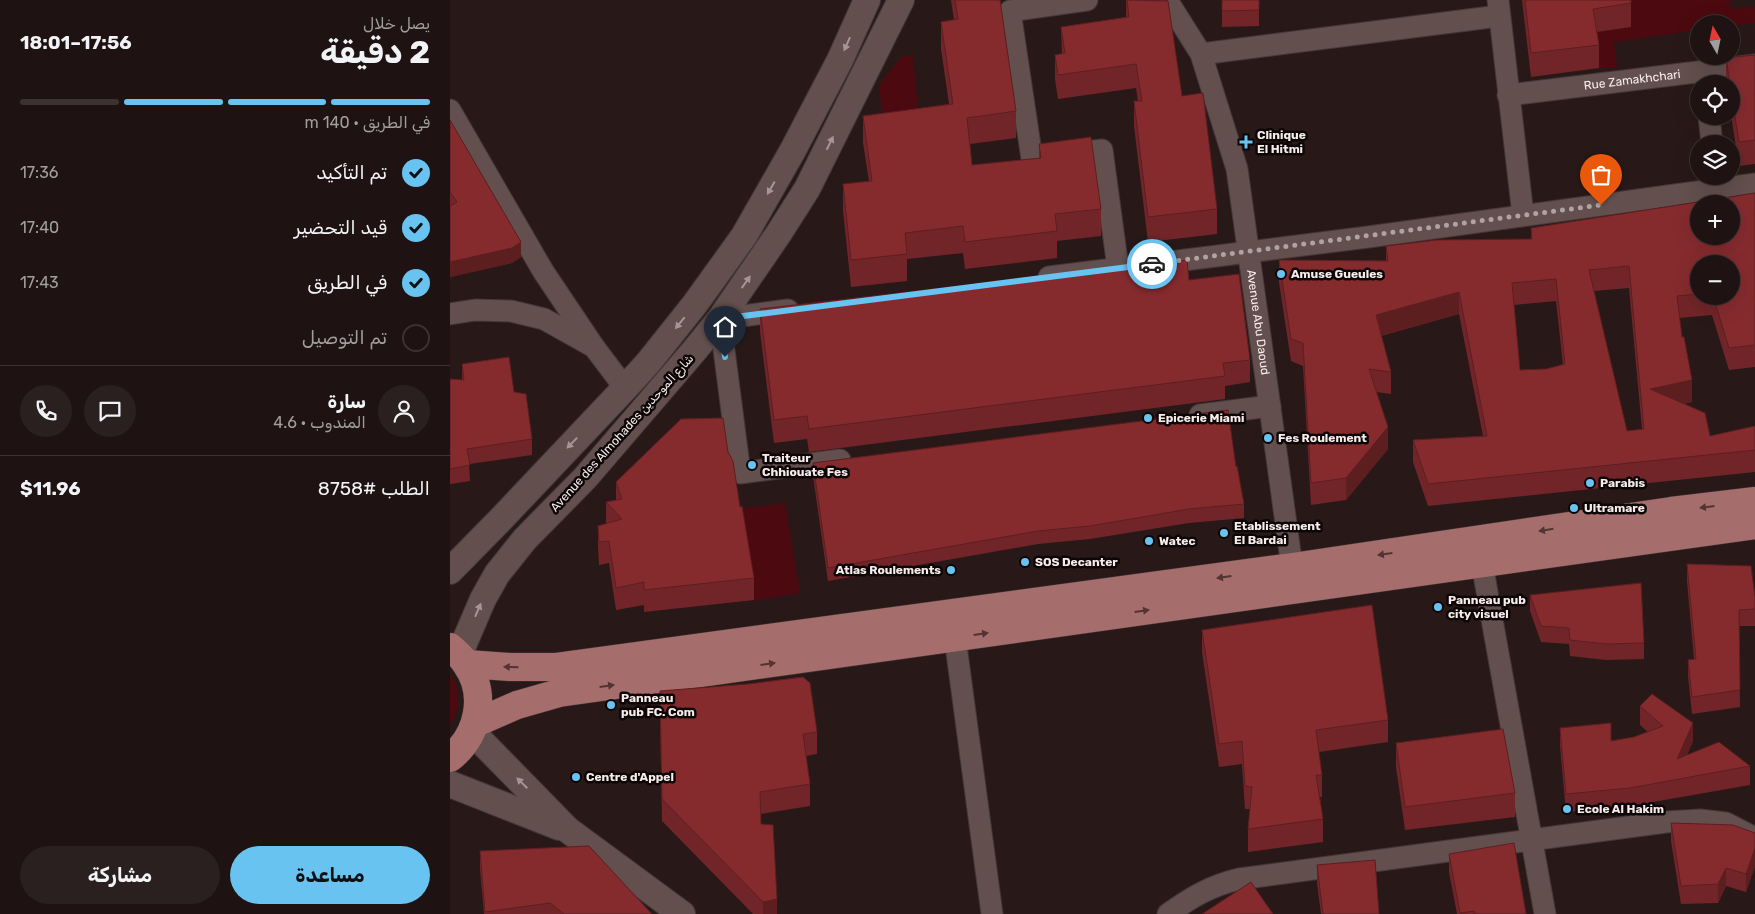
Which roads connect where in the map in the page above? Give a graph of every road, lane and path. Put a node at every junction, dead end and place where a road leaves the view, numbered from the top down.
1 (867, 0) edge
2 (901, 0) edge
3 (1087, 0) edge
4 (1167, 0) edge
5 (1498, 8) edge
6 (1201, 54) junction
7 (1755, 65) edge
8 (1716, 75) edge
9 (1690, 79) edge
10 (1508, 95) junction
11 (450, 110) edge
12 (1740, 184) edge
13 (1755, 184) edge
14 (1705, 185) edge
15 (1523, 215) junction
16 (1250, 252) junction
17 (1118, 268) junction
18 (1030, 279) edge
19 (807, 308) edge
20 (450, 314) edge
21 (720, 319) junction
22 (594, 347) junction
23 (625, 388) junction
24 (1270, 406) junction
25 (1182, 417) edge
26 (858, 458) edge
27 (1755, 500) edge
28 (1755, 526) edge
29 (1482, 564) junction
30 (1292, 567) junction
31 (450, 571) edge
32 (954, 638) junction
33 (458, 655) edge
34 (474, 728) junction
35 (450, 758) edge
36 (450, 784) edge
37 (568, 830) junction
38 (1755, 838) edge
39 (1533, 840) junction
40 (682, 914) edge
41 (992, 914) edge
42 (1168, 914) edge
43 (1545, 914) edge

1 -> 23 street
21 -> 2 street, Avenue des Almohades شارع الموحدين
3 - 17 street
4 - 6 street, Avenue Abu Daoud
5 - 6 street
5 - 10 street
6 - 16 street, Avenue Abu Daoud
7 - 8 street, Rue Zamakhchari
9 - 10 street, Rue Zamakhchari
10 - 15 street
11 - 22 street
12 - 13 street
14 - 15 street
15 - 16 street
16 - 17 street
16 - 24 street, Avenue Abu Daoud
17 - 18 street
19 - 21 street
20 - 22 street
21 - 26 street
33 -> 21 street, Avenue des Almohades شارع الموحدين
22 - 23 street
23 -> 31 street
24 - 25 street
24 - 30 street, Avenue Abu Daoud
27 -> 30 main road
28 - 29 main road
32 -> 29 main road
29 - 39 street
30 -> 33 main road
34 -> 32 main road
32 - 41 street
33 - 34 main road
34 - 35 main road
37 -> 34 street
36 - 37 street
37 - 40 street
38 - 39 street
39 - 42 street
39 - 43 street

